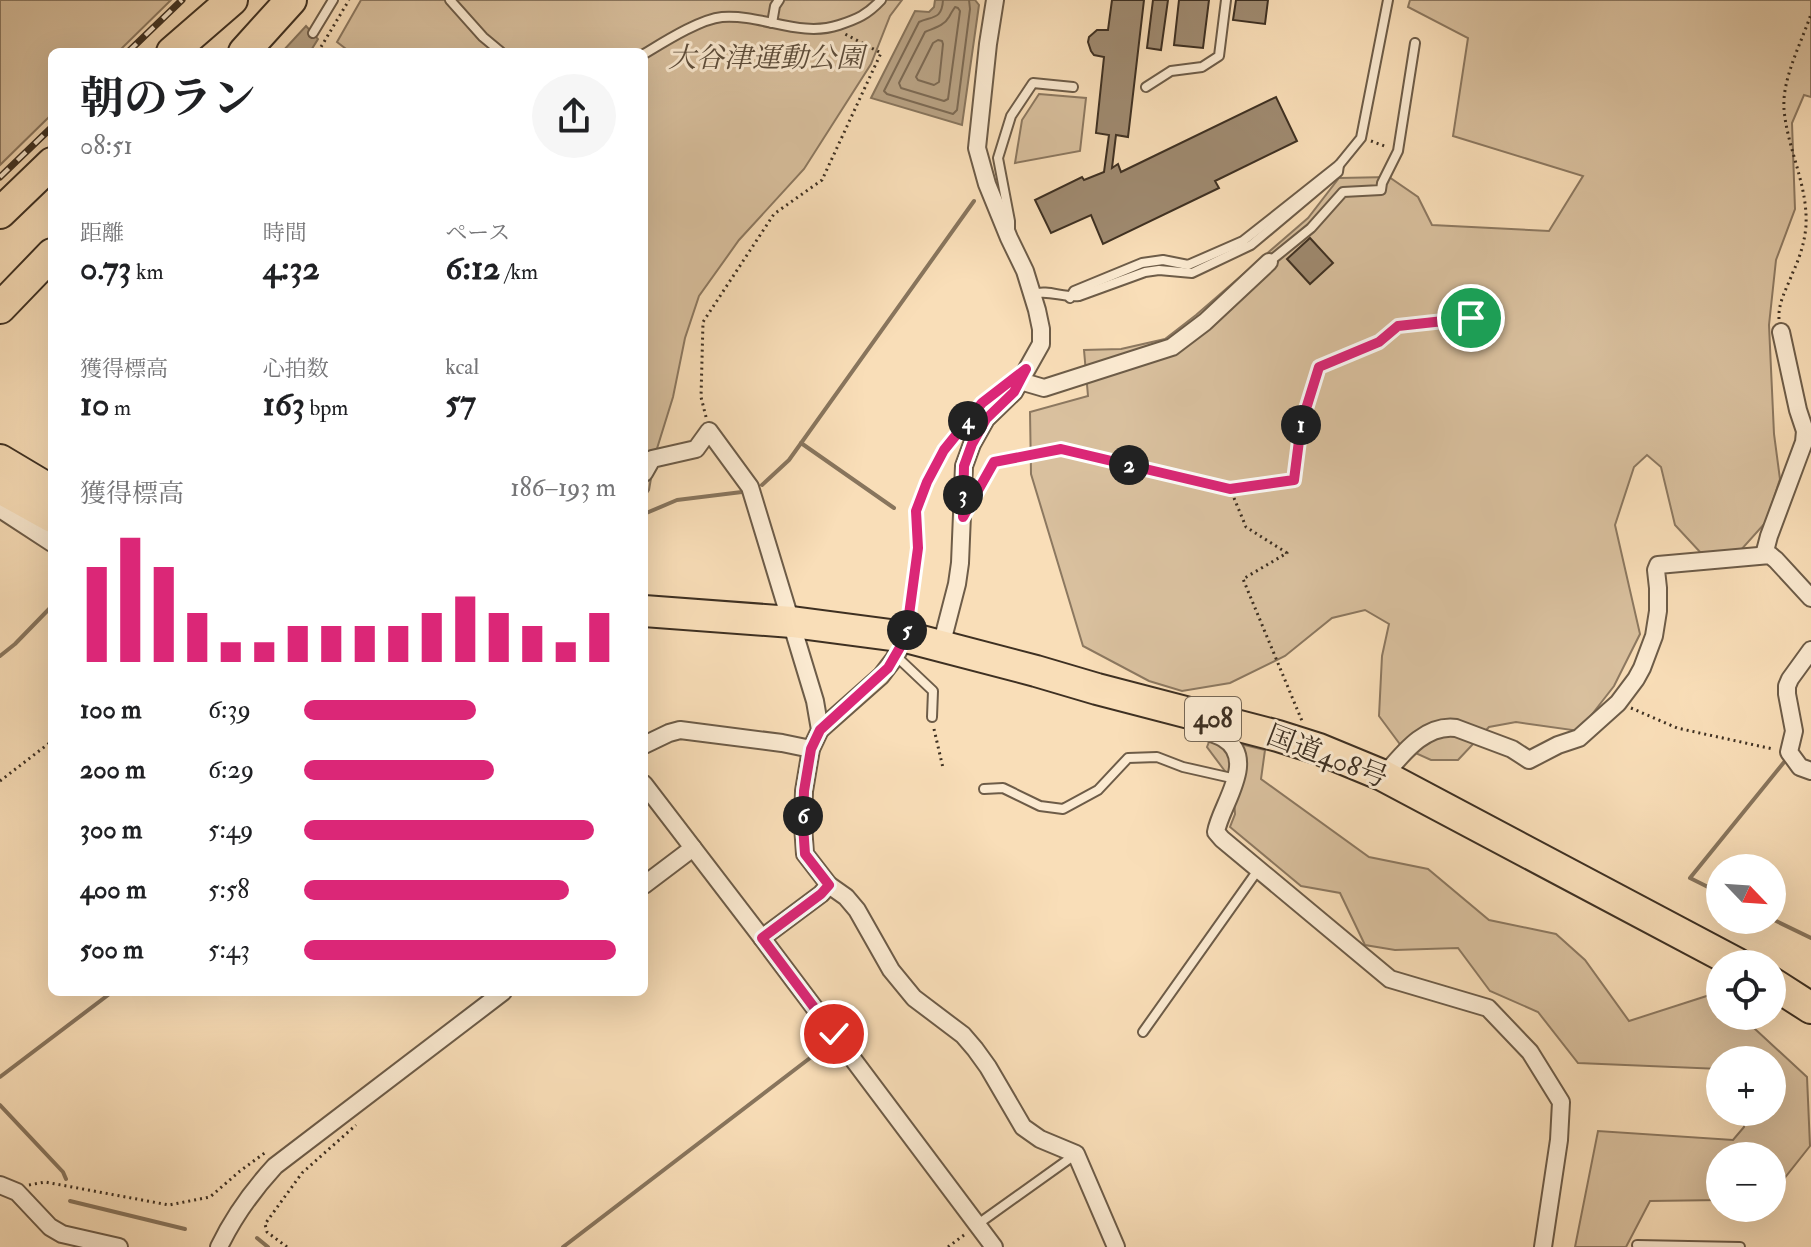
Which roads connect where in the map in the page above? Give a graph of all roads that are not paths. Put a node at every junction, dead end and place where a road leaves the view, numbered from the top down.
1 (232, 0) edge
2 (291, 0) edge
3 (333, 0) edge
4 (450, 0) edge
5 (779, 0) edge
6 (881, 0) edge
7 (995, 0) edge
8 (1226, 0) edge
9 (1388, 0) edge
10 (772, 23) junction
11 (313, 33) dead end
12 (1415, 43) dead end
13 (177, 48) edge
14 (248, 48) edge
15 (496, 48) edge
16 (648, 52) edge
17 (1073, 87) dead end
18 (1146, 87) dead end
19 (48, 167) edge
20 (0, 213) edge
21 (1009, 238) junction
22 (48, 258) edge
23 (1269, 262) joint
24 (1032, 294) junction
25 (0, 308) edge
26 (1781, 332) road end
27 (1023, 375) junction
28 (1808, 432) edge
29 (0, 460) edge
30 (648, 466) edge
31 (0, 488) edge
32 (48, 489) edge
33 (1230, 489) road end
34 (0, 509) edge
35 (48, 515) edge
36 (963, 517) junction
37 (48, 540) edge
38 (1764, 555) junction
39 (1811, 598) edge
40 (648, 611) edge
41 (792, 622) junction
42 (901, 646) junction
43 (941, 646) junction
44 (1811, 650) edge
45 (1097, 689) junction
46 (932, 717) road end
47 (820, 730) junction
48 (648, 743) edge
49 (811, 749) junction
50 (1811, 771) edge
51 (1382, 775) junction
52 (1236, 779) junction
53 (648, 789) edge
54 (984, 789) dead end
55 (693, 848) junction
56 (1259, 869) junction
57 (648, 882) edge
58 (829, 885) junction
59 (762, 938) junction
60 (1712, 950) edge
61 (1786, 992) edge
62 (498, 996) edge
63 (1811, 1008) edge
64 (1143, 1032) dead end
65 (1076, 1154) junction
66 (0, 1185) edge
67 (977, 1225) junction
68 (1637, 1245) dead end
69 (119, 1247) edge
70 (219, 1247) edge
71 (994, 1247) edge
72 (1116, 1247) edge
73 (1543, 1247) edge
74 (1740, 1247) edge

1 - 13 highway
2 - 14 highway
3 - 11 lane
4 - 15 lane
5 - 10 lane
6 - 10 lane
7 - 21 street
8 - 18 lane
9 - 24 lane
10 - 16 lane
12 - 23 lane
17 - 21 lane
19 - 20 highway
21 - 24 street
22 - 25 highway
23 - 27 street
24 - 27 street
26 - 28 street
27 - 36 street
27 - 42 lane
28 - 38 street
29 - 32 highway
30 - 41 street
31 - 35 highway
33 - 36 lane
34 - 37 street
36 - 43 street
38 - 39 street
38 - 51 street
40 - 41 highway, 国道408号 / 408
41 - 42 highway, 国道408号 / 408
41 - 47 street
42 - 43 highway, 国道408号 / 408
42 - 46 lane
42 - 47 street
43 - 45 highway, 国道408号 / 408
44 - 50 street
45 - 51 highway, 国道408号 / 408
45 - 52 street
47 - 49 street
48 - 49 street
49 - 58 street
51 - 60 highway, 国道408号 / 408
52 - 54 lane
52 - 56 street
53 - 55 street
55 - 57 street
55 - 59 street
56 - 64 lane
56 - 73 street
58 - 59 street
58 - 65 street
59 - 67 street
61 - 63 highway
62 - 70 street
65 - 67 lane
65 - 72 street
66 - 69 street
67 - 71 street
68 - 74 lane

